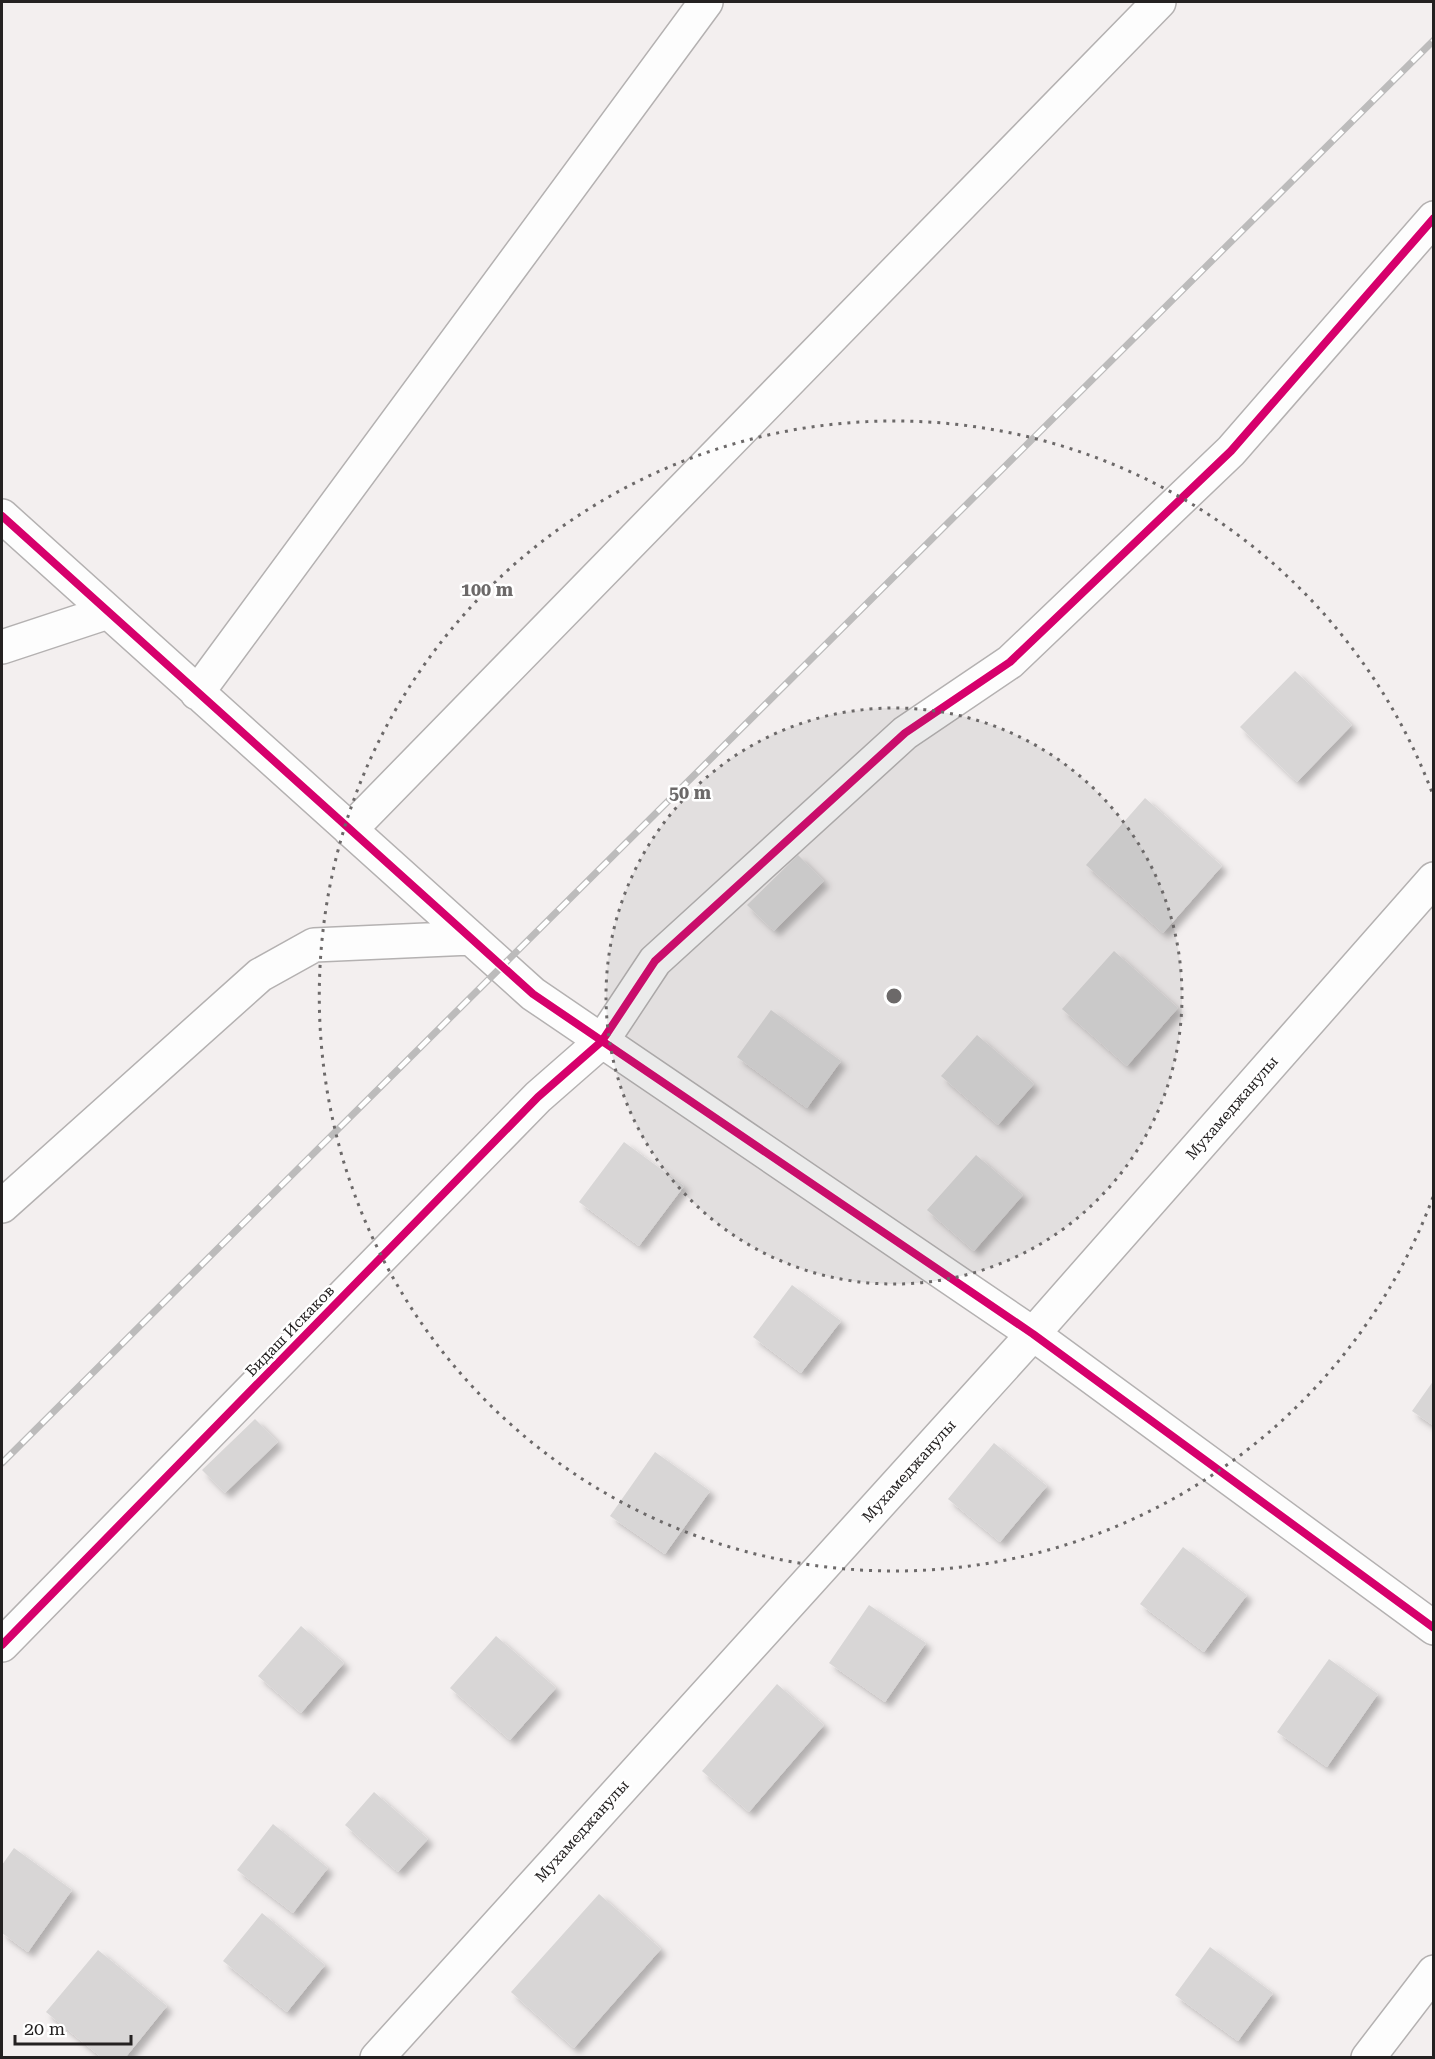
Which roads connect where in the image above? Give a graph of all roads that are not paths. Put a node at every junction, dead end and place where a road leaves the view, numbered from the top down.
1 (706, 2) edge
2 (1159, 2) edge
3 (1434, 218) edge
4 (2, 516) edge
5 (108, 612) junction
6 (2, 647) edge
7 (197, 693) junction
8 (350, 830) junction
9 (1434, 879) edge
10 (471, 938) junction
11 (602, 1041) junction
12 (2, 1206) edge
13 (1033, 1334) junction
14 (1434, 1628) edge
15 (2, 1645) edge
16 (1434, 1972) edge
17 (378, 2058) edge
18 (1368, 2058) edge

1 - 7 street
2 - 8 street
3 - 11 street, Бидаш Искаков
4 - 5 street
5 - 6 street
5 - 7 street
7 - 8 street
8 - 10 street
9 - 13 street, Мухамеджанулы
10 - 11 street
10 - 12 street
11 - 13 street
11 - 15 street, Бидаш Искаков
13 - 14 street
13 - 17 street, Мухамеджанулы
16 - 18 street

